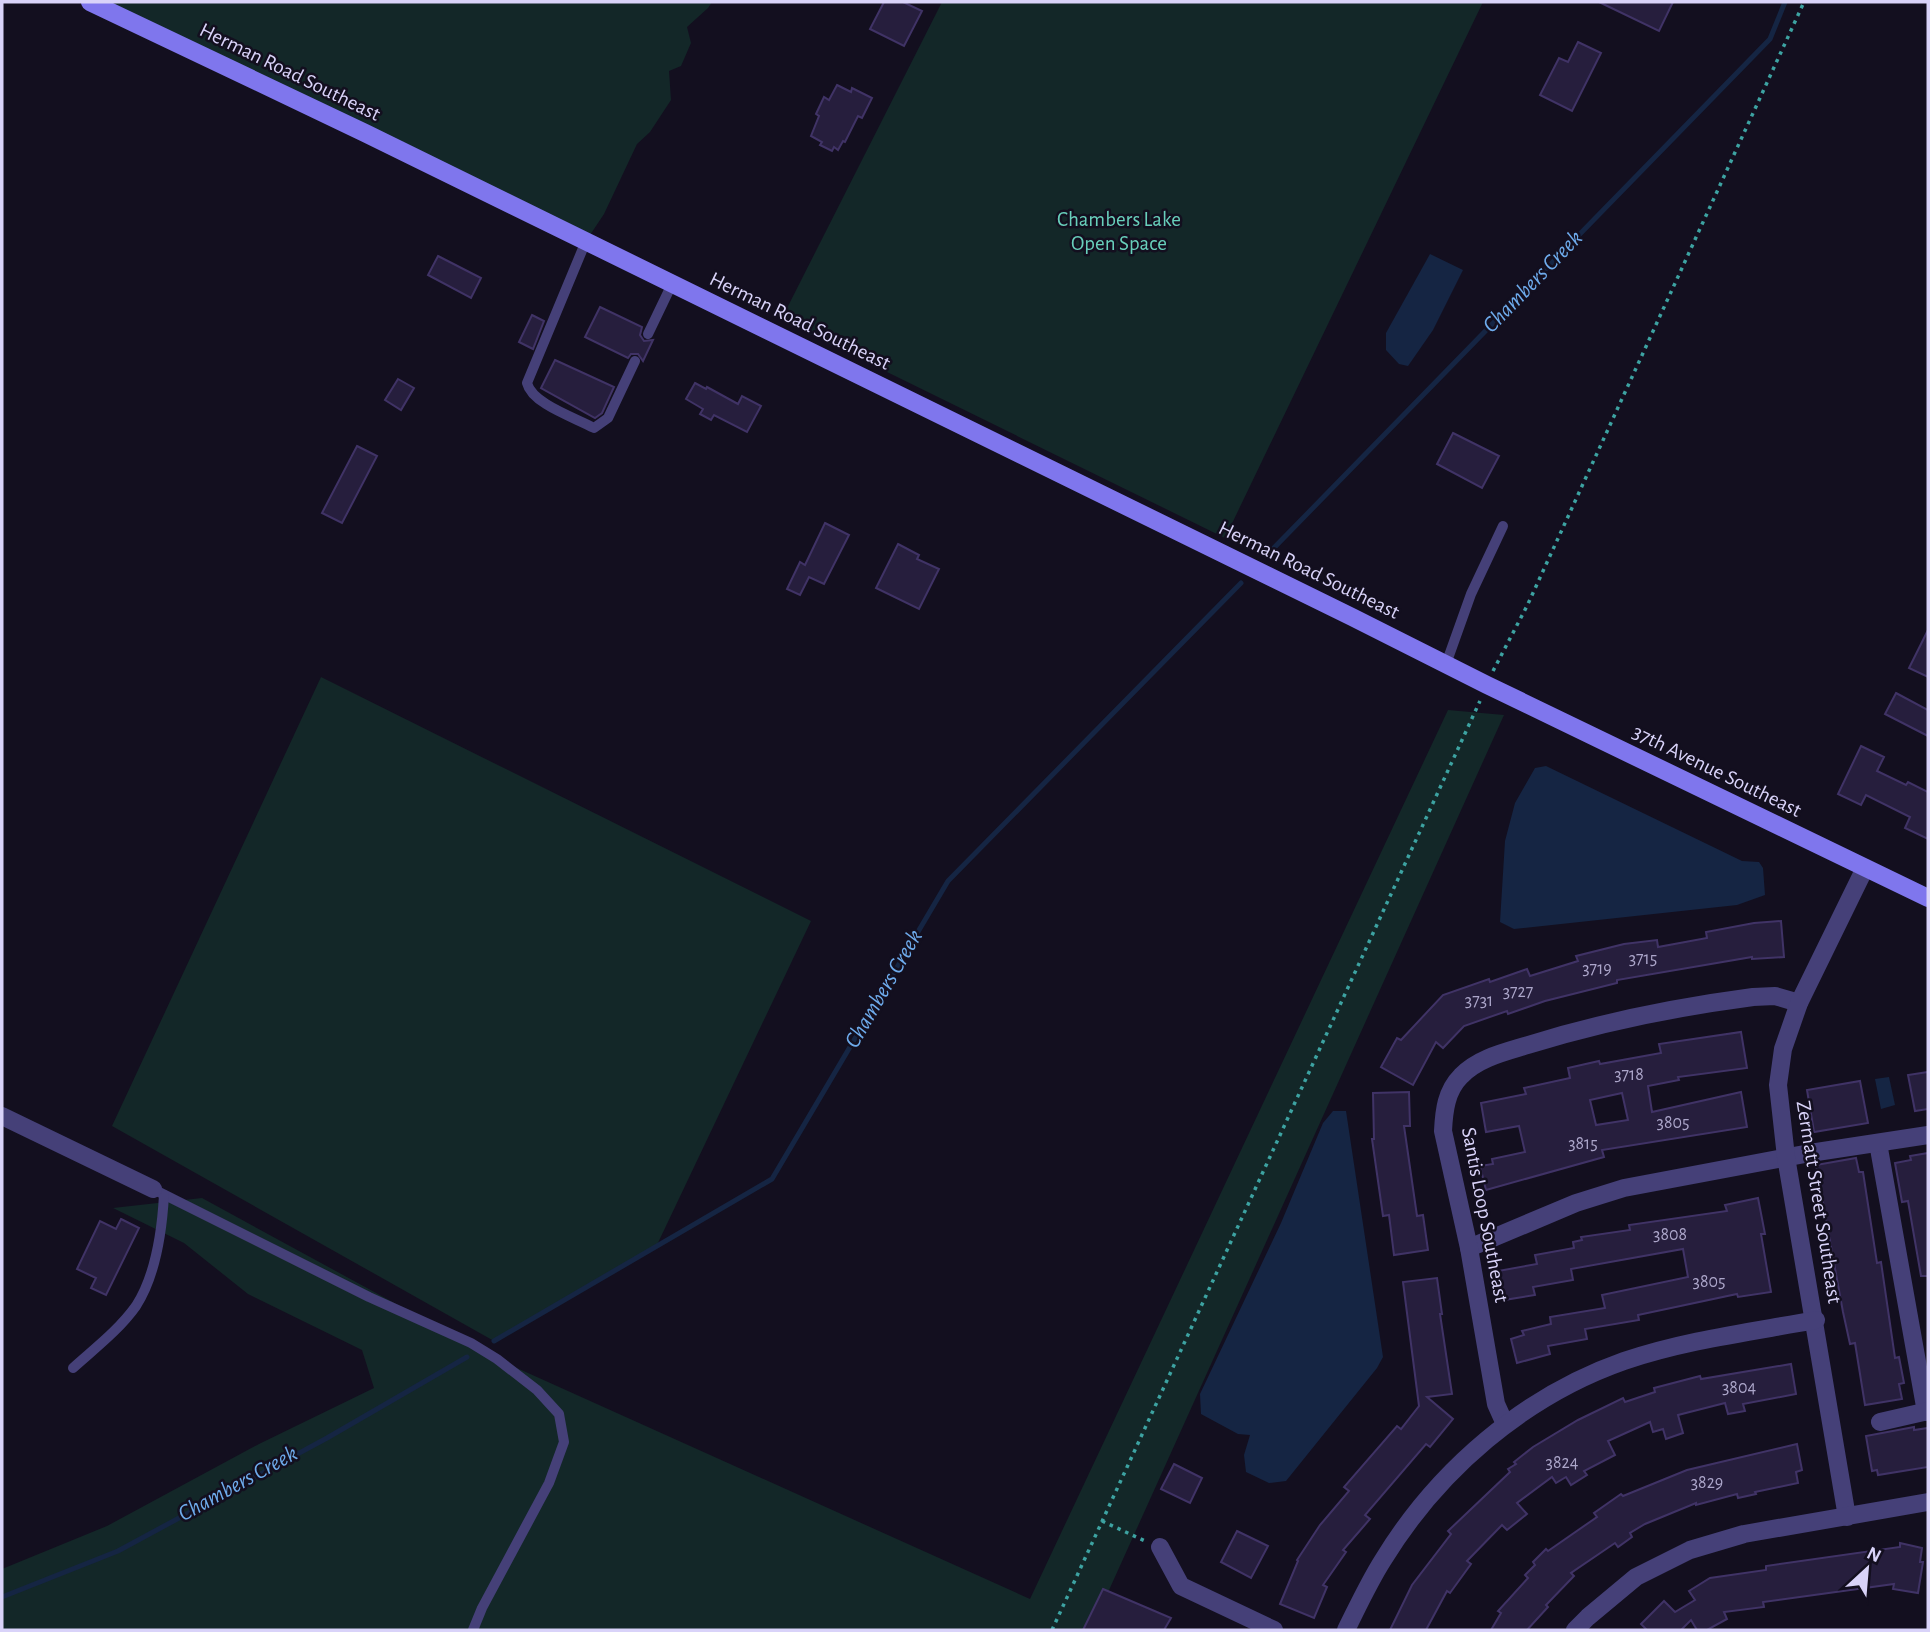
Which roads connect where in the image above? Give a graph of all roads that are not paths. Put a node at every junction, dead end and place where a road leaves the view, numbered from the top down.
1 (90, 2) edge
2 (586, 241) junction
3 (672, 284) junction
4 (648, 334) dead end
5 (635, 360) dead end
6 (1503, 526) dead end
7 (1446, 664) junction
8 (1487, 684) joint
9 (1865, 868) junction
10 (1928, 898) edge
11 (1799, 1003) junction
12 (2, 1116) edge
13 (1928, 1135) edge
14 (1878, 1143) junction
15 (1786, 1157) junction
16 (158, 1192) junction
17 (1469, 1248) junction
18 (1815, 1320) junction
19 (73, 1368) dead end
20 (1927, 1411) edge
21 (1880, 1422) dead end
22 (1505, 1424) junction
23 (1928, 1502) edge
24 (1847, 1517) junction
25 (1160, 1547) road end
26 (473, 1630) edge
27 (1274, 1630) edge
28 (1346, 1630) edge
29 (1575, 1630) edge

1 - 2 street, Herman Road Southeast
2 - 3 street, Herman Road Southeast
2 - 5 lane
3 - 4 lane
3 - 7 street, Herman Road Southeast
6 - 7 lane
7 - 8 street, Herman Road Southeast
8 - 9 street, 37th Avenue Southeast
9 - 10 street, 37th Avenue Southeast
9 - 11 street, Zermatt Street Southeast
11 - 15 street, Zermatt Street Southeast
11 - 17 street, Santis Loop Southeast
12 - 16 street
13 - 14 street
14 - 15 street
14 - 20 street
15 - 17 street
15 - 18 street, Zermatt Street Southeast
16 - 19 lane
16 - 26 lane
17 - 22 street, Santis Loop Southeast
18 - 22 street
18 - 24 street, Zermatt Street Southeast
20 - 21 street
22 - 28 street
23 - 24 street
24 - 29 street
25 - 27 street

